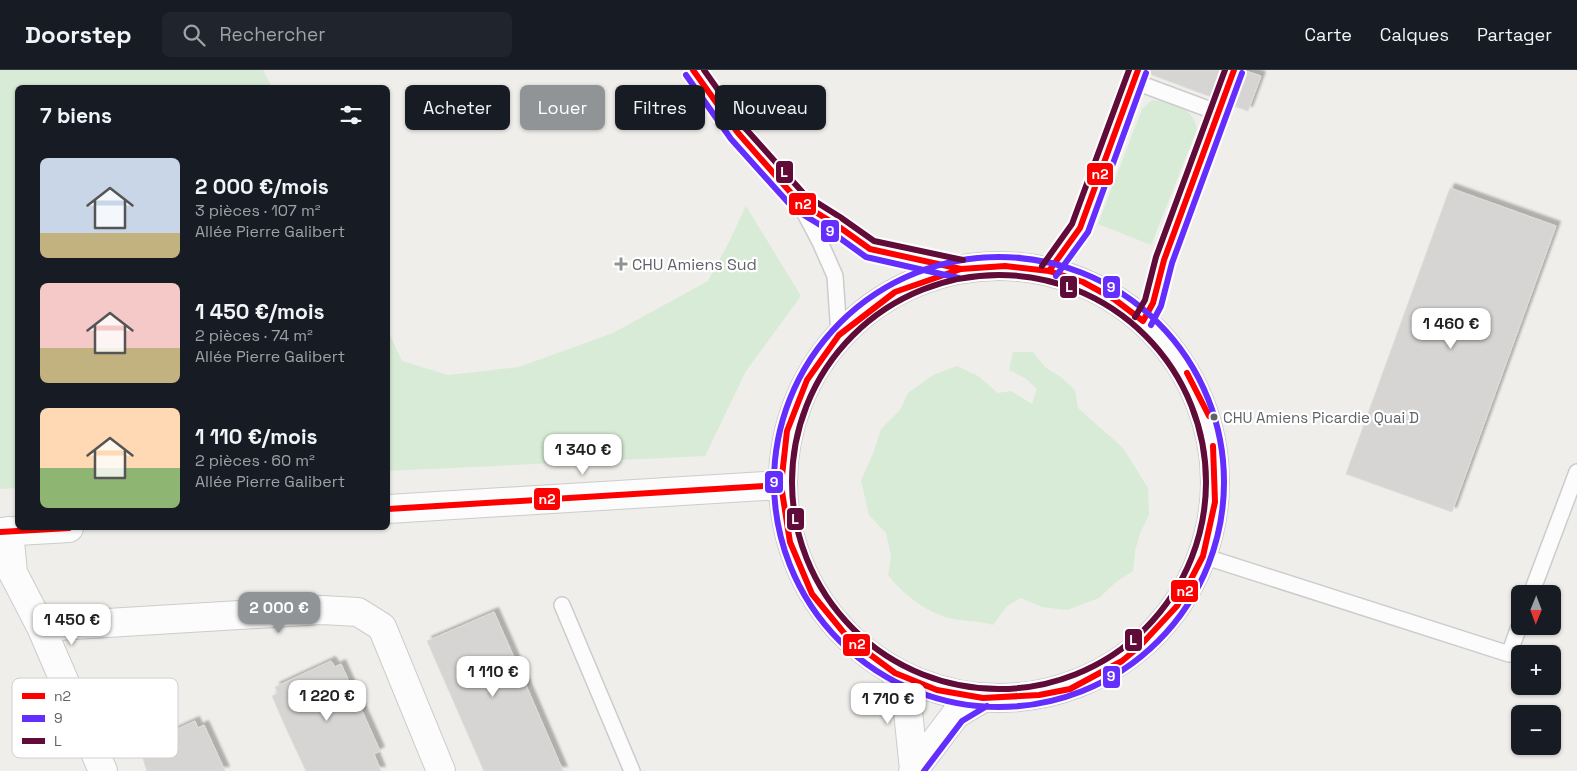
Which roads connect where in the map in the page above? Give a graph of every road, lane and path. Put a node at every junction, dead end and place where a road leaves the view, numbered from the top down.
1 (693, 70) edge
2 (1234, 70) edge
3 (1136, 76) edge
4 (1219, 113) junction
5 (799, 202) junction
6 (962, 269) junction
7 (1049, 271) junction
8 (1143, 320) junction
9 (839, 335) junction
10 (1577, 472) edge
11 (781, 485) junction
12 (390, 509) edge
13 (26, 530) edge
14 (4, 531) edge
15 (1203, 556) junction
16 (1534, 585) edge
17 (562, 606) dead end
18 (41, 627) junction
19 (1516, 635) edge
20 (895, 673) junction
21 (63, 678) edge
22 (983, 698) junction
23 (97, 758) edge
24 (103, 771) edge
25 (442, 771) edge
26 (632, 771) edge
27 (914, 771) edge

1 - 5 lane
2 - 4 lane
3 - 4 lane
3 - 7 lane
4 - 8 lane
5 - 6 lane
5 - 9 lane
6 - 7 street
6 - 9 street
7 - 8 street
8 - 15 street
9 - 11 street
10 - 16 lane
11 - 12 street
11 - 20 street
13 - 14 street
14 - 18 street
15 - 19 lane
15 - 22 street
17 - 26 lane
18 - 21 street
18 - 25 street
20 - 22 street
20 - 27 street
22 - 27 street
23 - 24 street

